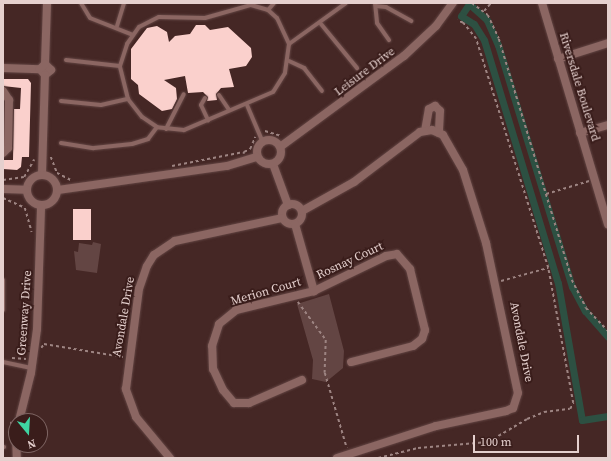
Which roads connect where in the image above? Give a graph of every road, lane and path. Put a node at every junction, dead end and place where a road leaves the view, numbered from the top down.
1 (47, 3) edge
2 (81, 3) edge
3 (124, 3) edge
4 (274, 3) edge
5 (346, 3) edge
6 (453, 3) edge
7 (472, 3) edge
8 (491, 3) edge
9 (542, 3) edge
10 (251, 4) edge
11 (376, 4) edge
12 (268, 10) junction
13 (484, 11) junction
14 (411, 21) dead end
15 (456, 21) dead end
16 (321, 24) junction
17 (117, 26) junction
18 (133, 35) junction
19 (389, 40) dead end
20 (608, 43) edge
21 (289, 44) junction
22 (558, 59) junction
23 (66, 60) dead end
24 (289, 61) junction
25 (120, 66) junction
26 (3, 68) edge
27 (357, 68) dead end
28 (43, 69) junction
29 (3, 91) edge
30 (322, 91) dead end
31 (184, 94) dead end
32 (219, 95) dead end
33 (206, 98) dead end
34 (128, 99) junction
35 (61, 101) dead end
36 (247, 105) junction
37 (229, 110) junction
38 (427, 119) junction
39 (208, 120) junction
40 (440, 120) junction
41 (608, 125) edge
42 (156, 127) junction
43 (166, 129) junction
44 (265, 131) dead end
45 (425, 131) junction
46 (440, 133) junction
47 (580, 133) junction
48 (256, 135) dead end
49 (286, 135) dead end
50 (262, 141) junction
51 (61, 143) dead end
52 (280, 147) junction
53 (50, 150) dead end
54 (244, 152) junction
55 (3, 153) edge
56 (257, 157) junction
57 (34, 160) dead end
58 (246, 160) junction
59 (273, 164) junction
60 (164, 167) dead end
61 (42, 174) junction
62 (3, 180) edge
63 (75, 180) dead end
64 (591, 187) dead end
65 (3, 189) edge
66 (26, 190) junction
67 (58, 190) junction
68 (546, 194) junction
69 (3, 198) edge
70 (288, 204) junction
71 (41, 206) junction
72 (302, 211) junction
73 (282, 218) junction
74 (295, 224) junction
75 (608, 224) edge
76 (32, 240) dead end
77 (548, 268) junction
78 (3, 280) edge
79 (496, 282) junction
80 (314, 291) junction
81 (296, 297) junction
82 (3, 310) edge
83 (608, 331) edge
84 (35, 347) junction
85 (27, 353) dead end
86 (11, 358) dead end
87 (128, 358) junction
88 (26, 359) junction
89 (3, 362) edge
90 (352, 362) dead end
91 (28, 367) junction
92 (302, 380) dead end
93 (18, 413) edge
94 (351, 453) junction
95 (170, 458) edge
96 (337, 458) edge
97 (378, 458) edge

1 - 28 street
2 - 17 lane
3 - 17 lane
4 - 12 lane
5 - 16 lane
6 - 52 street, Leisure Drive
7 - 13 path
8 - 13 path
9 - 22 street, Riversdale Boulevard
10 - 12 lane
10 - 18 lane
11 - 14 lane
11 - 19 lane
12 - 21 lane
13 - 68 path
15 - 77 path
16 - 21 lane
16 - 27 lane
17 - 18 lane
18 - 25 lane
20 - 22 street
21 - 24 lane
22 - 47 street, Riversdale Boulevard
23 - 25 lane
24 - 30 lane
24 - 36 lane
25 - 34 lane
26 - 28 street
28 - 61 street
29 - 55 street
31 - 43 lane
32 - 37 lane
33 - 39 lane
34 - 35 lane
34 - 42 lane
36 - 37 lane
36 - 50 lane
37 - 39 lane
38 - 40 street
38 - 40 street
38 - 45 street
39 - 43 lane
40 - 46 street
41 - 47 street
42 - 43 lane
42 - 51 lane
44 - 49 path
45 - 46 street
45 - 72 street
46 - 79 street, Avondale Drive
47 - 75 street, Riversdale Boulevard
48 - 54 path
50 - 52 street
50 - 56 street
52 - 59 street
53 - 63 path
54 - 58 path
54 - 60 path
56 - 58 street
56 - 59 street
57 - 62 path
58 - 67 street
59 - 70 street
61 - 66 street
61 - 67 street
64 - 68 path
65 - 66 street
66 - 71 street
67 - 71 street
68 - 83 path
69 - 76 path
70 - 72 street
70 - 73 street
71 - 84 street, Greenway Drive
72 - 74 street
73 - 74 street
73 - 87 street, Avondale Drive
74 - 80 street
77 - 79 path
77 - 97 path
78 - 82 lane
79 - 94 street, Avondale Drive
80 - 81 street, Merion Court
80 - 90 street, Rosnay Court
81 - 92 street, Merion Court
81 - 94 path
84 - 87 path
84 - 91 street, Greenway Drive
85 - 88 path
86 - 88 path
87 - 95 street, Avondale Drive
88 - 91 path
89 - 91 lane
91 - 93 street, Greenway Drive
94 - 96 street, Avondale Drive

